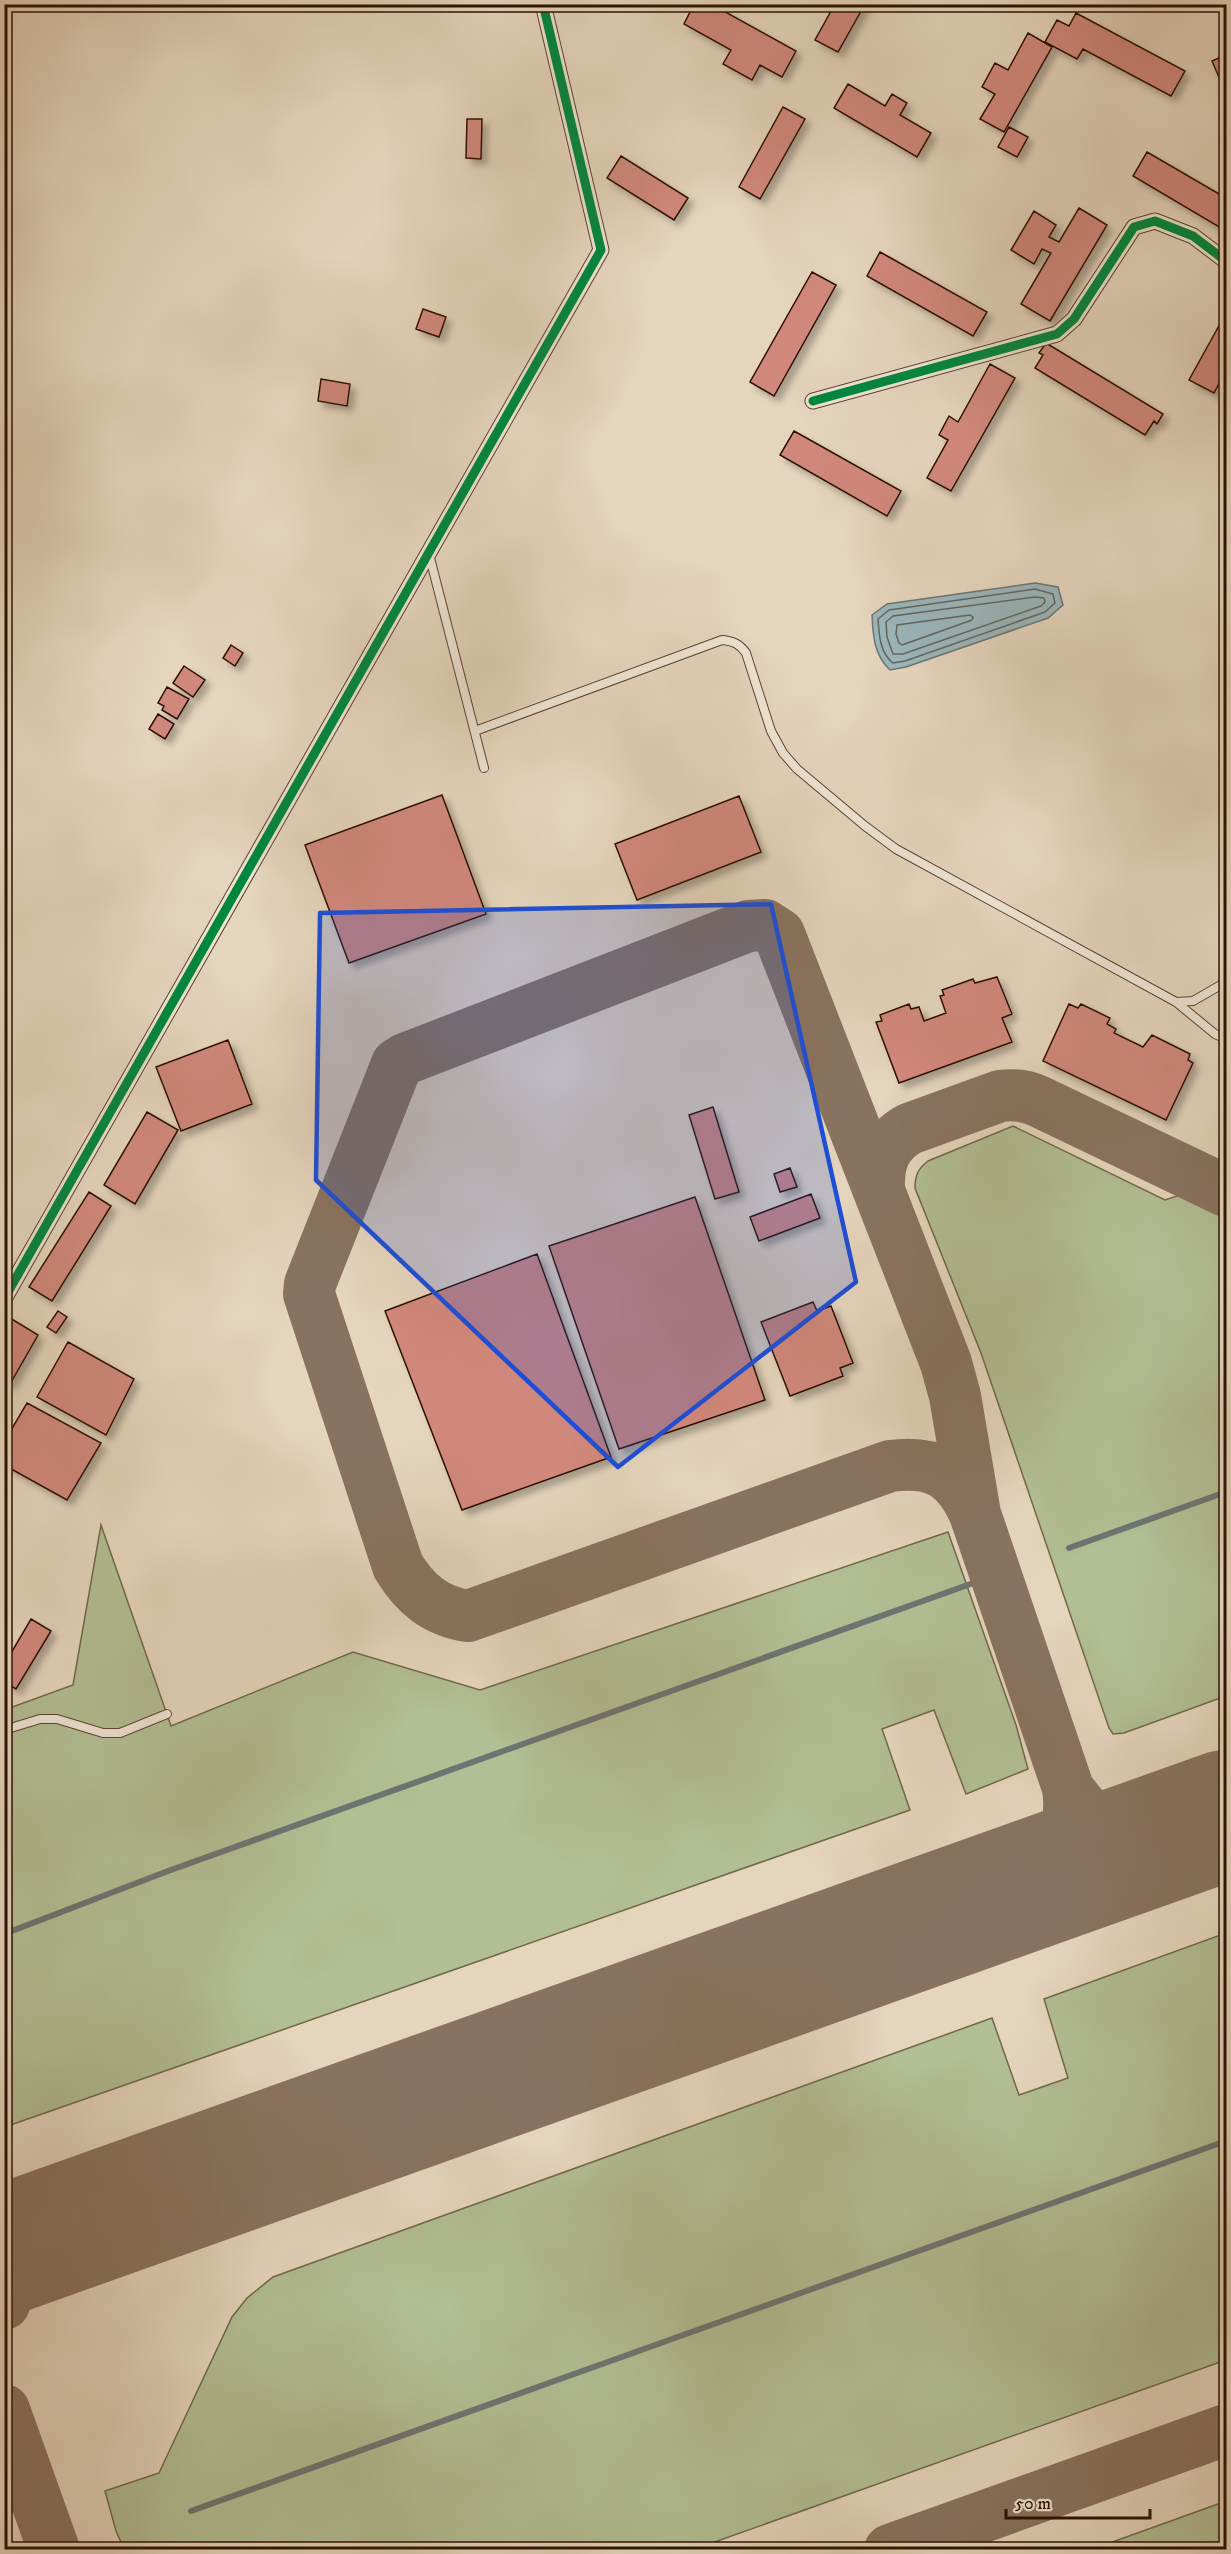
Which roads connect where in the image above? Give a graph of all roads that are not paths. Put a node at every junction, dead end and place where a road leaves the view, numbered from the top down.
1 (543, 4) edge
2 (1227, 261) edge
3 (813, 401) dead end
4 (429, 552) junction
5 (475, 731) junction
6 (484, 768) dead end
7 (1227, 982) edge
8 (1176, 1002) junction
9 (1227, 1039) edge
10 (4, 1299) edge
11 (167, 1714) dead end
12 (4, 1731) edge

1 - 4 street
2 - 3 street
4 - 5 lane
4 - 10 street
5 - 6 lane
5 - 8 lane
7 - 8 lane
8 - 9 lane
11 - 12 lane

